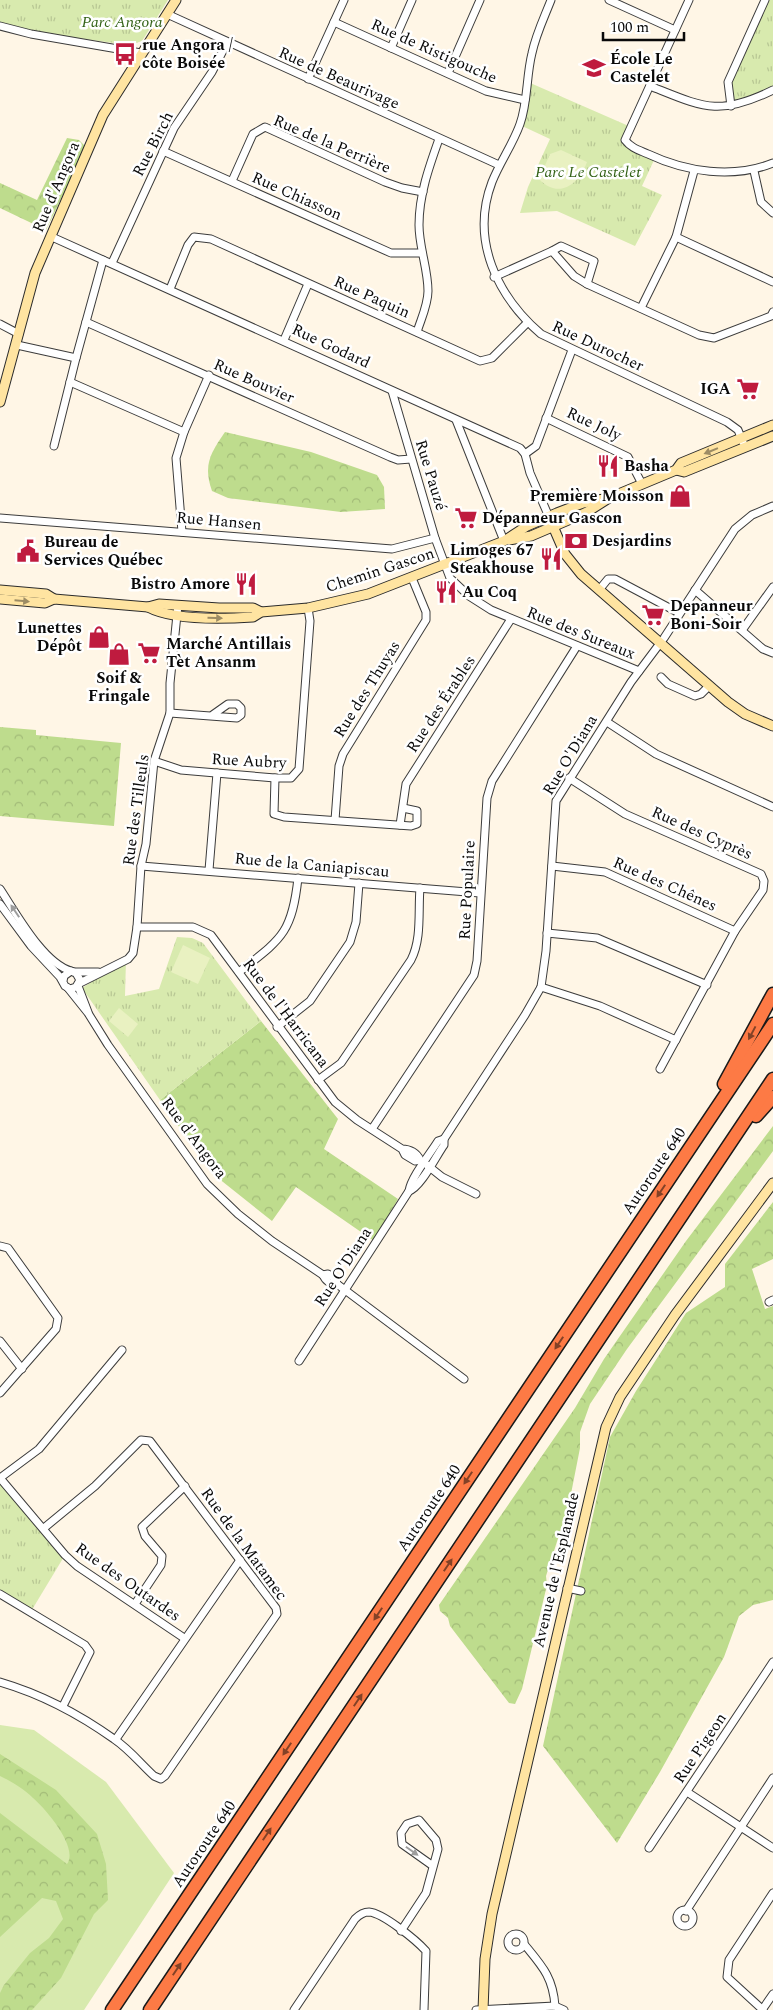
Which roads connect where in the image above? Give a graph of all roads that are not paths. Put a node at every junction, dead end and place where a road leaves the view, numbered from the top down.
1 (176, 0) edge
2 (344, 0) edge
3 (412, 0) edge
4 (480, 0) edge
5 (551, 0) edge
6 (609, 0) edge
7 (689, 0) edge
8 (764, 0) edge
9 (619, 2) edge
10 (167, 14) junction
11 (334, 22) junction
12 (0, 26) edge
13 (675, 30) junction
14 (227, 43) junction
15 (390, 48) junction
16 (142, 53) junction
17 (448, 73) junction
18 (308, 79) junction
19 (650, 86) junction
20 (773, 90) edge
21 (525, 100) junction
22 (731, 106) junction
23 (440, 139) junction
24 (163, 151) junction
25 (773, 163) edge
26 (499, 166) junction
27 (694, 171) junction
28 (754, 171) junction
29 (232, 181) junction
30 (423, 192) junction
31 (773, 213) edge
32 (676, 236) junction
33 (52, 237) junction
34 (552, 251) junction
35 (422, 253) junction
36 (103, 260) junction
37 (112, 263) junction
38 (494, 277) junction
39 (773, 282) edge
40 (308, 284) junction
41 (587, 284) junction
42 (170, 289) junction
43 (642, 308) junction
44 (772, 314) edge
45 (86, 322) junction
46 (527, 323) junction
47 (0, 324) edge
48 (417, 332) junction
49 (19, 334) junction
50 (284, 340) junction
51 (16, 344) junction
52 (572, 350) junction
53 (76, 358) junction
54 (209, 375) junction
55 (70, 382) junction
56 (392, 392) junction
57 (0, 402) edge
58 (546, 418) junction
59 (456, 420) junction
60 (773, 425) edge
61 (184, 432) junction
62 (773, 436) edge
63 (744, 443) junction
64 (54, 446) dead end
65 (525, 454) junction
66 (411, 459) junction
67 (642, 484) junction
68 (609, 498) junction
69 (773, 506) edge
70 (549, 517) junction
71 (0, 518) edge
72 (553, 527) junction
73 (182, 532) junction
74 (435, 538) junction
75 (504, 541) junction
76 (445, 565) junction
77 (412, 578) junction
78 (773, 587) edge
79 (0, 590) edge
80 (598, 590) junction
81 (695, 590) junction
82 (0, 599) edge
83 (54, 599) junction
84 (178, 605) junction
85 (148, 608) junction
86 (308, 608) junction
87 (261, 612) junction
88 (679, 613) junction
89 (177, 615) junction
90 (511, 619) junction
91 (743, 629) junction
92 (660, 643) junction
93 (577, 646) junction
94 (773, 653) edge
95 (639, 671) junction
96 (661, 677) dead end
97 (709, 686) junction
98 (170, 713) junction
99 (211, 716) dead end
100 (607, 722) junction
101 (773, 726) edge
102 (154, 762) junction
103 (217, 773) junction
104 (275, 778) junction
105 (569, 778) junction
106 (773, 807) edge
107 (403, 808) junction
108 (335, 820) junction
109 (400, 825) junction
110 (141, 866) junction
111 (552, 866) junction
112 (209, 870) junction
113 (298, 878) junction
114 (359, 883) junction
115 (420, 888) junction
116 (0, 889) edge
117 (480, 892) junction
118 (0, 904) edge
119 (138, 927) junction
120 (735, 931) junction
121 (547, 933) junction
122 (72, 971) junction
123 (101, 972) junction
124 (239, 972) junction
125 (63, 981) junction
126 (79, 984) junction
127 (706, 985) junction
128 (541, 987) junction
129 (68, 988) junction
130 (773, 994) edge
131 (88, 1013) junction
132 (773, 1024) edge
133 (278, 1027) junction
134 (676, 1040) junction
135 (660, 1068) dead end
136 (773, 1079) edge
137 (318, 1080) junction
138 (773, 1097) edge
139 (372, 1129) junction
140 (688, 1150) junction
141 (720, 1158) junction
142 (425, 1164) junction
143 (773, 1183) edge
144 (476, 1194) dead end
145 (0, 1246) edge
146 (345, 1290) junction
147 (0, 1342) edge
148 (122, 1350) dead end
149 (300, 1360) dead end
150 (22, 1369) junction
151 (464, 1379) dead end
152 (0, 1393) edge
153 (0, 1478) edge
154 (185, 1486) junction
155 (44, 1528) junction
156 (240, 1560) junction
157 (567, 1588) junction
158 (581, 1591) dead end
159 (0, 1594) edge
160 (135, 1604) junction
161 (184, 1638) junction
162 (773, 1662) edge
163 (0, 1682) edge
164 (63, 1706) junction
165 (116, 1739) junction
166 (773, 1778) edge
167 (687, 1792) junction
168 (741, 1826) junction
169 (649, 1848) dead end
170 (773, 1848) edge
171 (433, 1866) junction
172 (773, 1893) edge
173 (686, 1911) dead end
174 (401, 1931) junction
175 (524, 1944) dead end
176 (773, 1994) edge
177 (555, 2006) junction
178 (112, 2010) edge
179 (150, 2010) edge
180 (294, 2010) edge
181 (424, 2010) edge
182 (476, 2010) edge
183 (483, 2010) edge
184 (564, 2010) edge
185 (762, 2010) edge

1 - 10 street, Rue d'Angora
2 - 11 street
3 - 15 street
4 - 17 street
5 - 21 street, Rue Durocher
6 - 9 street
7 - 13 street
8 - 22 street
9 - 13 street
10 - 14 street, Rue de Beaurivage
10 - 16 street, Rue d'Angora
11 - 15 street, Rue de Ristigouche
11 - 18 street
12 - 16 street
13 - 19 street
14 - 18 street, Rue de Beaurivage
14 - 24 street, Rue Birch
15 - 17 street, Rue de Ristigouche
16 - 33 street, Rue d'Angora
17 - 21 street, Rue de Ristigouche
18 - 23 street, Rue de Beaurivage
19 - 22 street
19 - 27 street
20 - 22 street
21 - 26 street, Rue Durocher
23 - 26 street, Rue de Beaurivage
23 - 30 street
24 - 29 street, Rue Chiasson
24 - 37 street, Rue Birch
25 - 28 street
26 - 38 street, Rue Durocher
27 - 28 street
27 - 32 street
28 - 31 street
29 - 30 street, Rue de la Perrière
29 - 35 street, Rue Chiasson
30 - 35 street
32 - 39 street
32 - 43 street
33 - 36 street, Rue Godard
33 - 49 street, Rue d'Angora
34 - 38 street
34 - 41 street
34 - 41 street
35 - 48 street
36 - 37 street, Rue Godard
36 - 45 street
37 - 42 street, Rue Godard
38 - 46 street, Rue Durocher
40 - 42 street, Rue Paquin
40 - 48 street, Rue Paquin
40 - 50 street
41 - 43 street
42 - 50 street, Rue Godard
43 - 44 street
45 - 53 street
45 - 54 street, Rue Bouvier
46 - 48 street, Rue Paquin
46 - 52 street, Rue Durocher
47 - 49 street
49 - 51 street, Rue d'Angora
50 - 56 street, Rue Godard
51 - 53 street
51 - 57 street, Rue d'Angora
52 - 58 street
52 - 63 street, Rue Durocher
53 - 55 street
54 - 61 street
54 - 66 street, Rue Bouvier
55 - 61 street
55 - 64 street
56 - 59 street, Rue Godard
56 - 66 street, Rue Pauzé
58 - 65 street
58 - 67 street, Rue Joly
59 - 65 street, Rue Godard
59 - 75 street
60 - 63 street, Chemin Gascon
61 - 73 street
62 - 63 street, Chemin Gascon
63 - 67 street, Chemin Gascon
65 - 70 street
66 - 74 street, Rue Pauzé
67 - 68 street, Chemin Gascon
68 - 70 street, Chemin Gascon
68 - 72 street, Chemin Gascon
69 - 81 street, Rue O'Diana
70 - 72 street
70 - 75 street, Chemin Gascon
71 - 73 street, Rue Hansen
72 - 75 street, Chemin Gascon
72 - 80 street
73 - 74 street, Rue Hansen
74 - 76 street, Rue Pauzé
75 - 76 street, Chemin Gascon
76 - 77 street, Chemin Gascon
76 - 90 street, Rue des Sureaux
77 - 86 street, Chemin Gascon
77 - 108 street, Rue des Thuyas
78 - 91 street
79 - 83 street, Chemin Gascon
80 - 88 street
80 - 92 street
81 - 88 street, Rue O'Diana
81 - 91 street
82 -> 83 street, Chemin Gascon
83 - 85 street, Chemin Gascon
84 - 85 street, Chemin Gascon
84 - 87 street, Chemin Gascon
84 - 89 street, Rue des Tilleuls
85 - 89 street, Chemin Gascon
86 - 87 street, Chemin Gascon
86 - 104 street, Rue Aubry
89 -> 87 street, Chemin Gascon
88 - 92 street, Rue O'Diana
89 - 98 street, Rue des Tilleuls
90 - 93 street, Rue des Sureaux
90 - 107 street, Rue des Érables
91 - 94 street
92 - 95 street, Rue O'Diana
92 - 97 street
93 - 95 street, Rue des Sureaux
93 - 117 street, Rue Populaire
95 - 100 street, Rue O'Diana
96 - 97 street
97 - 101 street
98 - 99 street
98 - 102 street, Rue des Tilleuls
100 - 105 street, Rue O'Diana
100 - 106 street
102 - 103 street, Rue Aubry
102 - 110 street, Rue des Tilleuls
103 - 104 street, Rue Aubry
103 - 112 street
104 - 108 street
105 - 111 street, Rue O'Diana
105 - 120 street, Rue des Cyprès
107 - 109 street, Rue des Érables
107 - 109 street
108 - 109 street
110 - 112 street, Rue de la Caniapiscau
110 - 119 street, Rue des Tilleuls
111 - 120 street, Rue des Chênes
111 - 121 street, Rue O'Diana
112 - 113 street, Rue de la Caniapiscau
113 - 114 street, Rue de la Caniapiscau
113 - 124 street
114 - 115 street, Rue de la Caniapiscau
114 - 133 street
115 - 117 street, Rue de la Caniapiscau
115 - 137 street
122 -> 116 street
117 - 139 street, Rue Populaire
118 - 125 street
119 - 123 street, Rue des Tilleuls
119 - 124 street, Rue de l'Harricana
120 - 127 street, Rue des Cyprès
121 - 127 street
121 - 128 street, Rue O'Diana
122 - 123 street, Rue des Tilleuls
122 - 125 street
122 - 126 street
123 - 126 street, Rue des Tilleuls
124 - 133 street, Rue de l'Harricana
125 - 129 street
126 - 129 street
126 - 131 street, Rue d'Angora
127 - 134 street, Rue des Cyprès
128 - 134 street
128 - 142 street, Rue O'Diana
129 - 131 street, Rue d'Angora
130 -> 140 highway
131 - 146 street, Rue d'Angora
132 - 140 highway, Autoroute 640
133 - 137 street, Rue de l'Harricana
134 - 135 street, Rue des Cyprès
136 - 141 highway
137 - 139 street, Rue de l'Harricana
138 - 141 highway
139 - 142 street, Rue de l'Harricana
140 -> 178 highway, Autoroute 640
179 -> 141 highway
142 - 144 street, Rue de l'Harricana
142 - 146 street, Rue O'Diana
143 - 157 street, Avenue de l'Esplanade
145 - 150 street
146 - 149 street, Rue O'Diana
146 - 151 street, Rue d'Angora
147 - 150 street
148 - 153 street
150 - 152 street
153 - 155 street, Rue des Outardes
154 - 155 street, Rue de la Matamec
154 - 156 street, Rue de la Matamec
154 - 160 street
155 - 160 street, Rue des Outardes
156 - 161 street
156 - 165 street, Rue de la Matamec
157 - 158 street
157 - 183 street, Avenue de l'Esplanade
159 - 164 street
160 - 161 street, Rue des Outardes
161 - 165 street
162 - 167 street, Rue Pigeon
163 - 164 street
164 - 165 street
166 - 168 street
167 - 168 street
167 - 169 street, Rue Pigeon
168 - 170 street
168 - 173 street
171 -> 171 street
171 - 174 street
172 - 185 street
174 - 180 street
174 - 181 street
175 - 177 street
176 - 185 street
177 - 183 street
177 - 184 street
182 - 183 street

